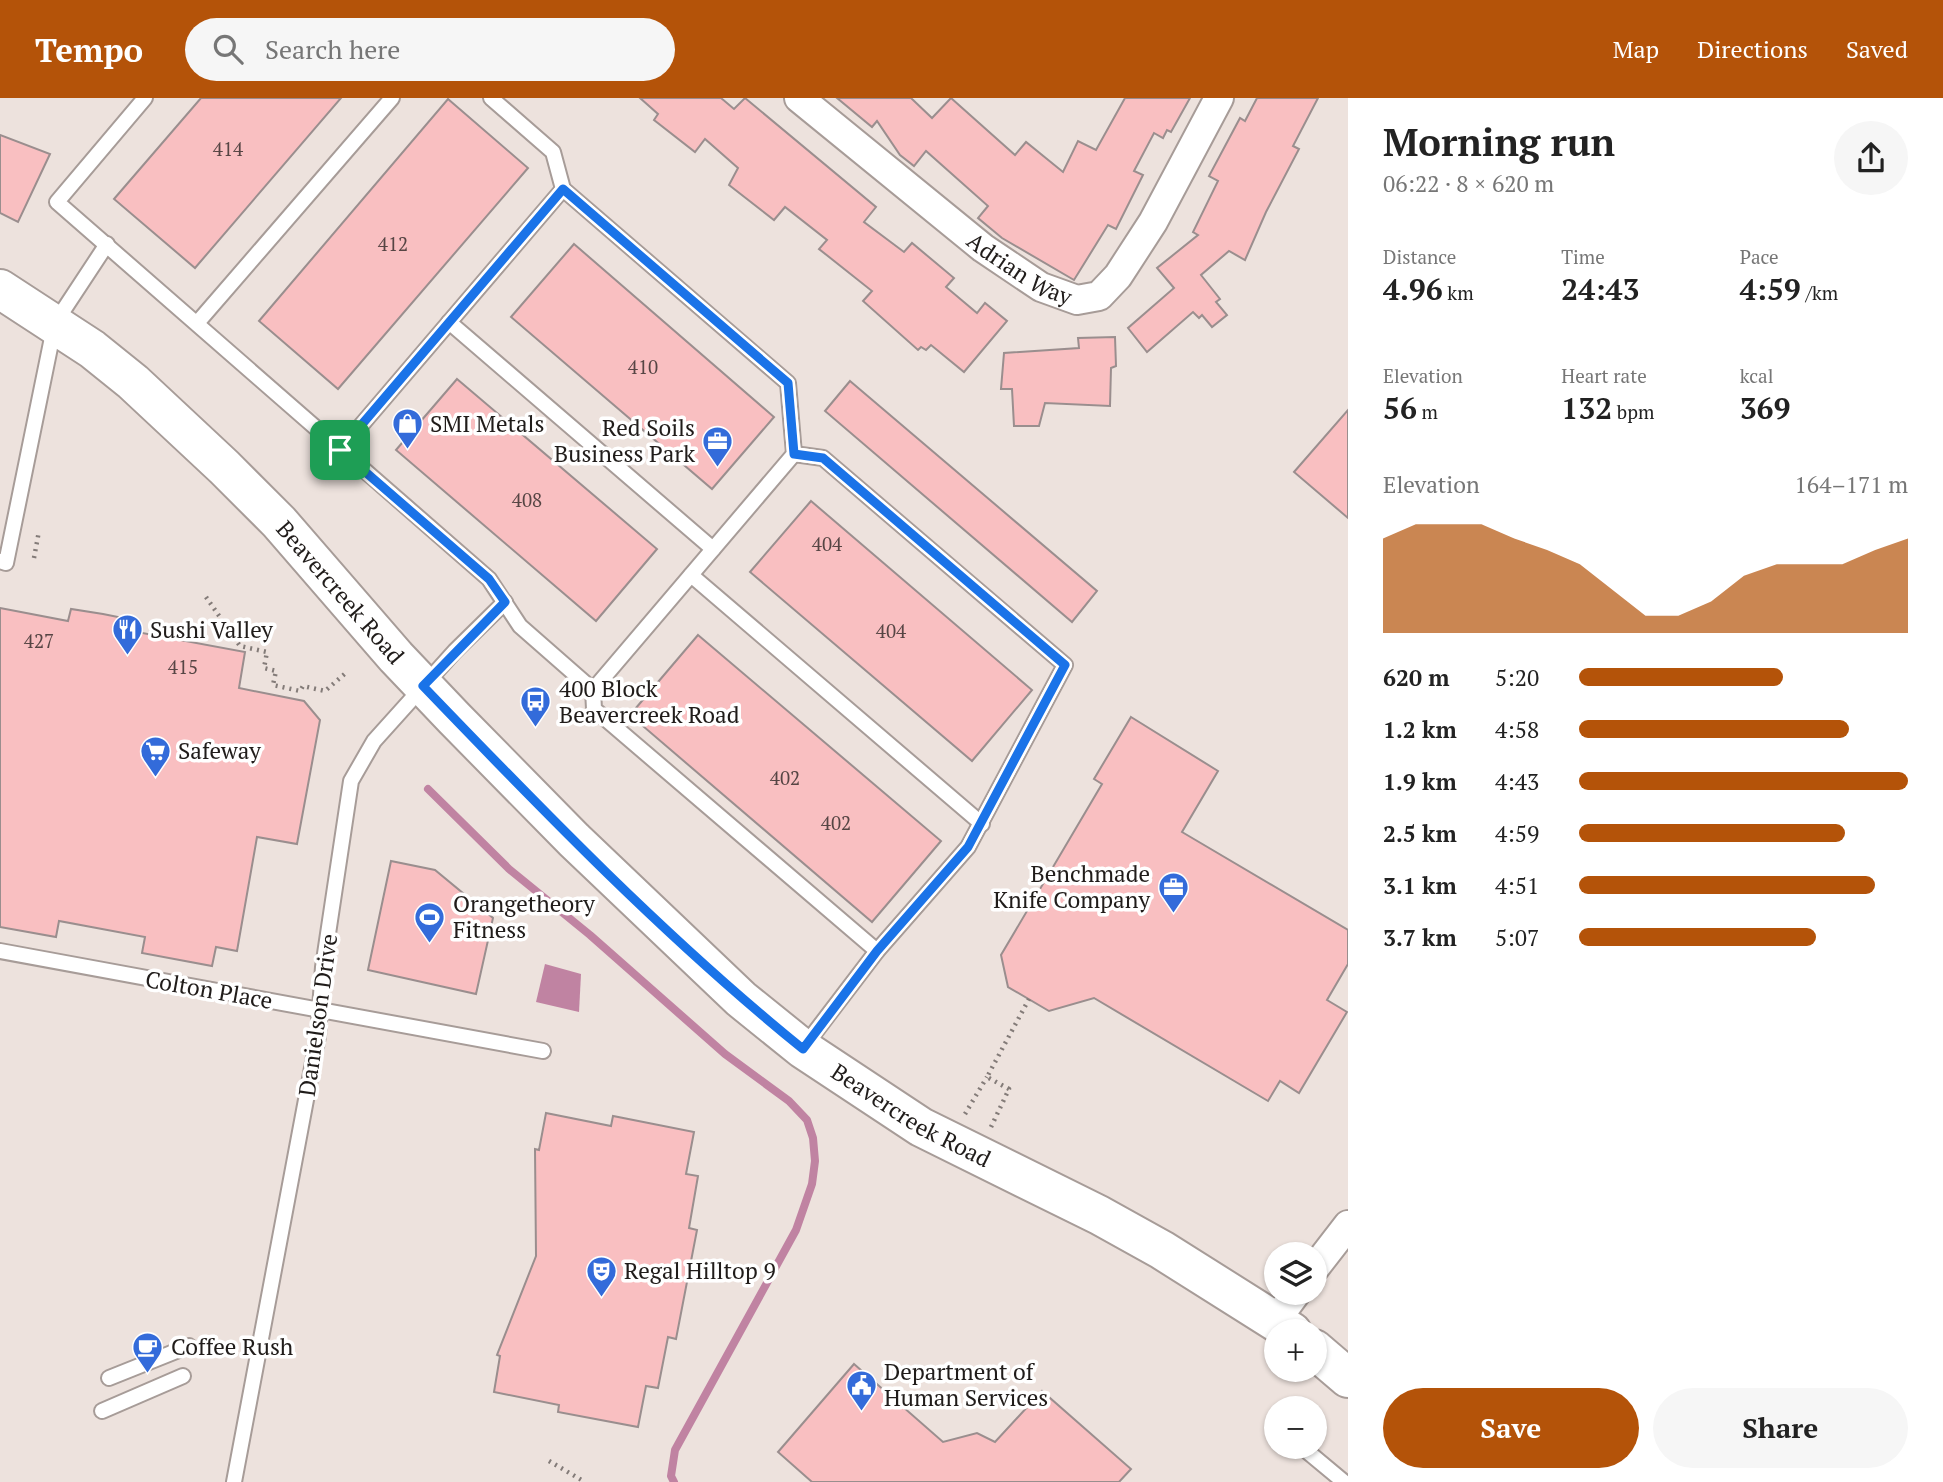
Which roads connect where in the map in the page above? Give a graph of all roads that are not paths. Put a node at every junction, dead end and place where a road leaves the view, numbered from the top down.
1 (145, 98) edge
2 (392, 98) edge
3 (491, 98) edge
4 (1219, 98) edge
5 (807, 100) edge
6 (563, 189) junction
7 (107, 244) junction
8 (0, 289) edge
9 (449, 322) junction
10 (55, 323) junction
11 (198, 323) junction
12 (340, 450) junction
13 (794, 454) junction
14 (713, 549) junction
15 (0, 561) edge
16 (691, 575) junction
17 (505, 602) junction
18 (423, 686) junction
19 (593, 690) junction
20 (982, 824) junction
21 (0, 951) edge
22 (877, 951) junction
23 (320, 1010) junction
24 (803, 1049) junction
25 (543, 1051) dead end
26 (1348, 1225) edge
27 (1327, 1252) edge
28 (1288, 1315) edge
29 (189, 1346) dead end
30 (1327, 1360) edge
31 (183, 1376) dead end
32 (109, 1378) dead end
33 (1348, 1378) edge
34 (103, 1410) dead end
35 (1316, 1459) edge
36 (234, 1482) edge
37 (1344, 1482) edge

1 - 7 lane
2 - 11 lane
3 - 6 lane
4 - 5 street, Adrian Way
6 - 9 lane
6 - 13 lane
7 - 10 lane
7 - 11 lane
8 - 10 main road, Beavercreek Road
9 - 12 lane
9 - 14 lane
10 - 15 lane
10 - 18 main road, Beavercreek Road
11 - 12 lane
12 - 17 lane
13 - 14 lane
13 - 20 lane
14 - 16 lane
16 - 19 lane
16 - 20 lane
17 - 18 lane, Danielson Drive
17 - 19 lane
18 - 23 lane, Danielson Drive
18 - 24 main road, Beavercreek Road
19 - 22 lane
20 - 22 lane
21 - 23 lane, Colton Place
22 - 24 lane
23 - 25 lane, Colton Place
23 - 36 lane, Danielson Drive
24 - 28 main road, Beavercreek Road
26 - 27 street
29 - 32 lane
30 - 33 main road
31 - 34 lane
35 - 37 lane

